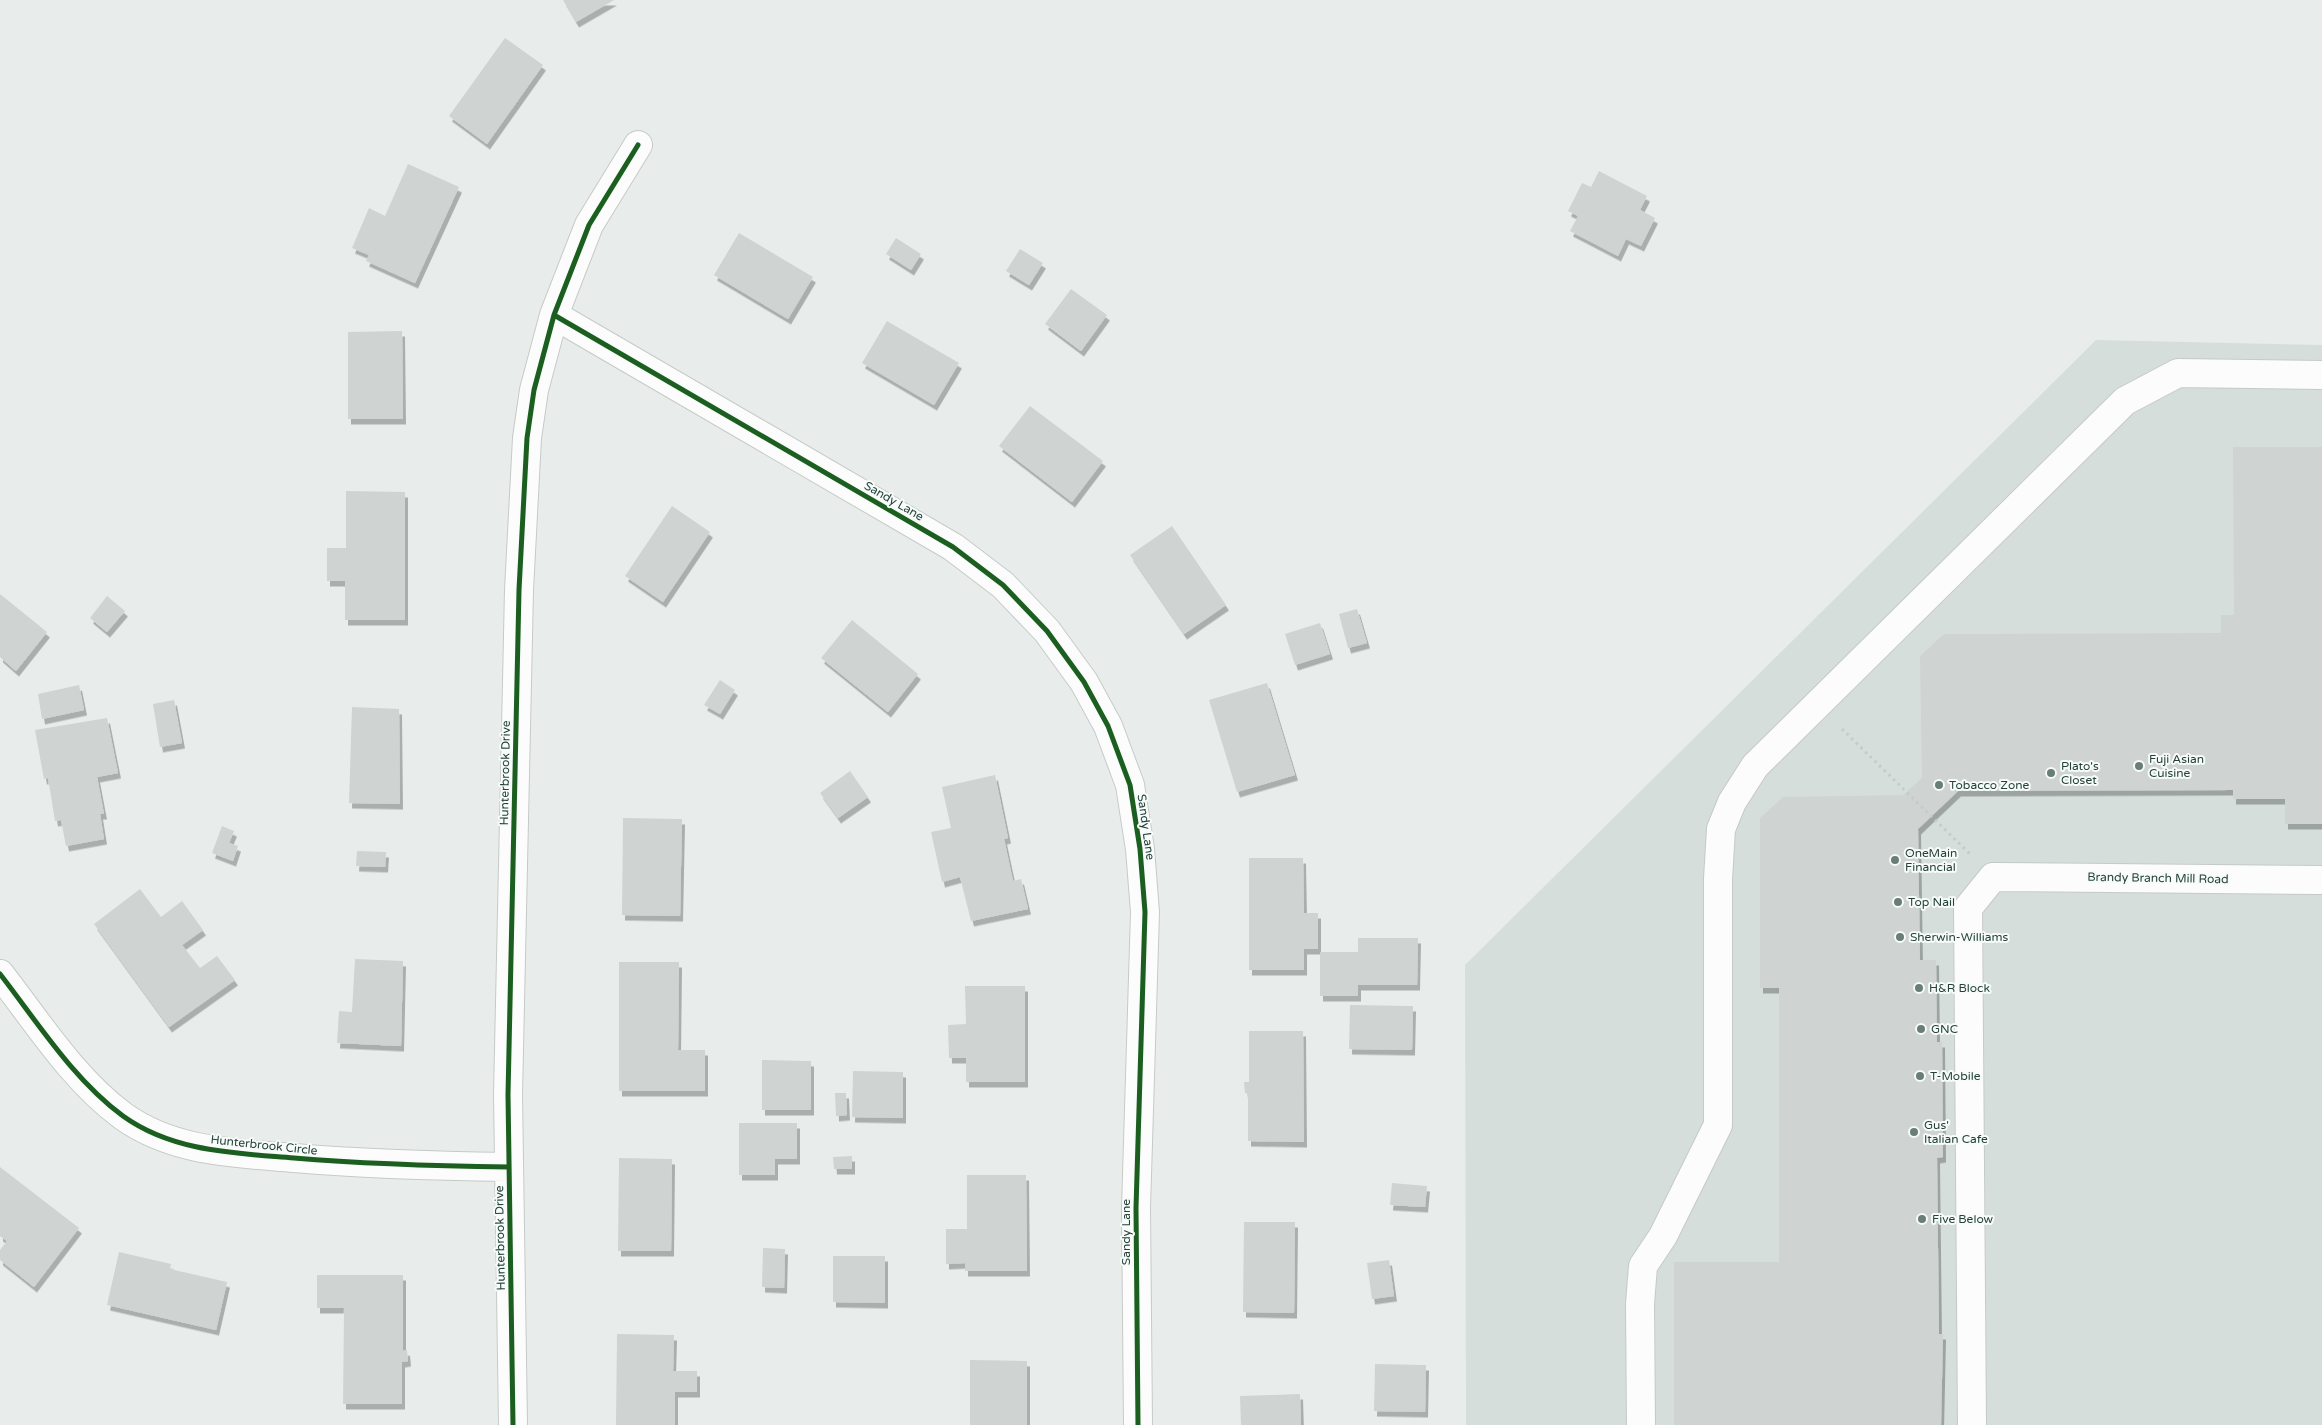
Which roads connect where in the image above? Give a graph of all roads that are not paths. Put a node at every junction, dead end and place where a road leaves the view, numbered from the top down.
1 (638, 145) dead end
2 (554, 315) junction
3 (2322, 375) edge
4 (2322, 880) edge
5 (0, 974) edge
6 (509, 1167) junction
7 (513, 1425) edge
8 (1138, 1425) edge
9 (1641, 1425) edge
10 (1972, 1425) edge

1 - 2 street, Hunterbrook Drive
2 - 6 street, Hunterbrook Drive
2 - 8 street, Sandy Lane
3 - 9 street
4 - 10 street, Brandy Branch Mill Road
5 - 6 street, Hunterbrook Circle
6 - 7 street, Hunterbrook Drive

